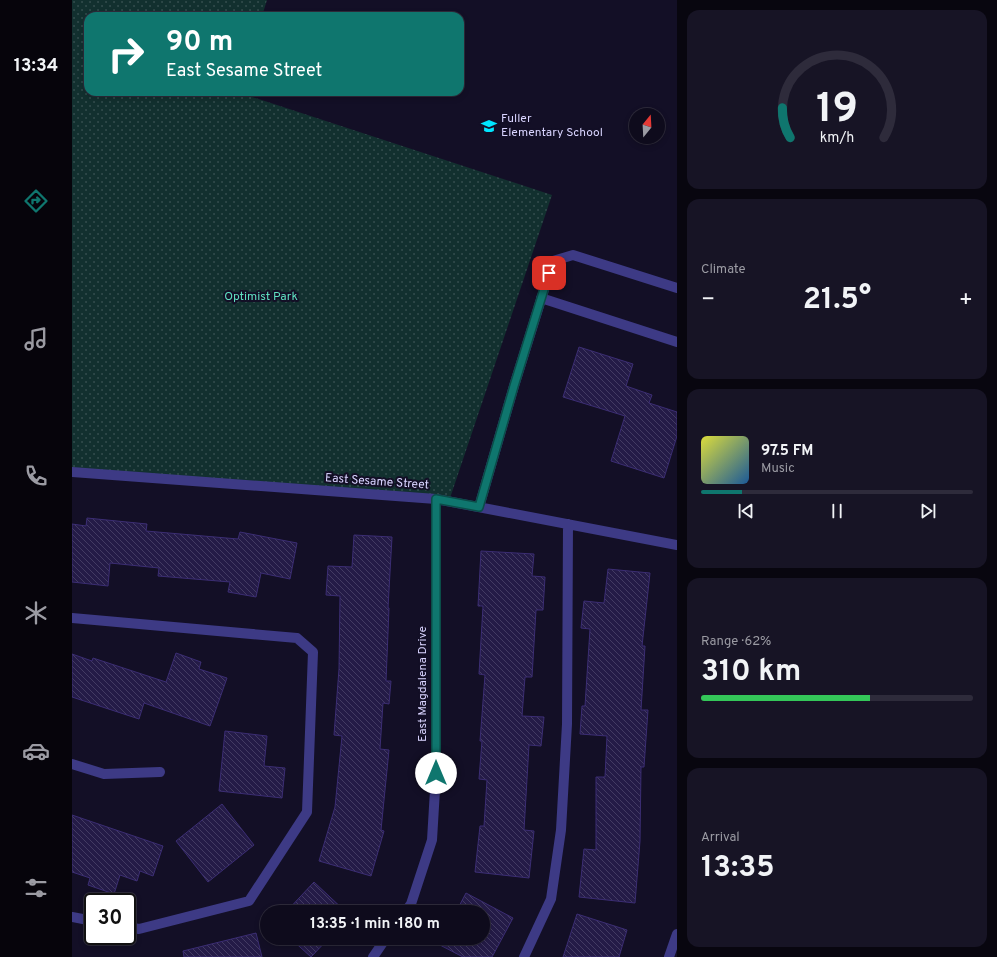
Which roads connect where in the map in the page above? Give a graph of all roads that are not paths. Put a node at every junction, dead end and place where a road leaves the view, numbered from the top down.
1 (677, 288) edge
2 (541, 298) junction
3 (677, 342) edge
4 (72, 472) edge
5 (436, 499) junction
6 (479, 507) junction
7 (568, 524) junction
8 (677, 545) edge
9 (72, 618) edge
10 (72, 764) edge
11 (160, 772) dead end
12 (410, 905) edge
13 (72, 918) edge
14 (84, 920) edge
15 (136, 928) edge
16 (677, 934) edge
17 (381, 945) edge
18 (373, 957) edge
19 (524, 957) edge
20 (669, 957) edge

1 - 2 street
2 - 3 street
2 - 6 street
4 - 5 street, East Sesame Street
5 - 6 street, East Sesame Street
5 - 12 street, East Magdalena Drive
6 - 7 street, East Sesame Street
7 - 8 street, East Sesame Street
7 - 19 street
9 - 15 street
10 - 11 street
13 - 14 street
16 - 20 street
17 - 18 street

